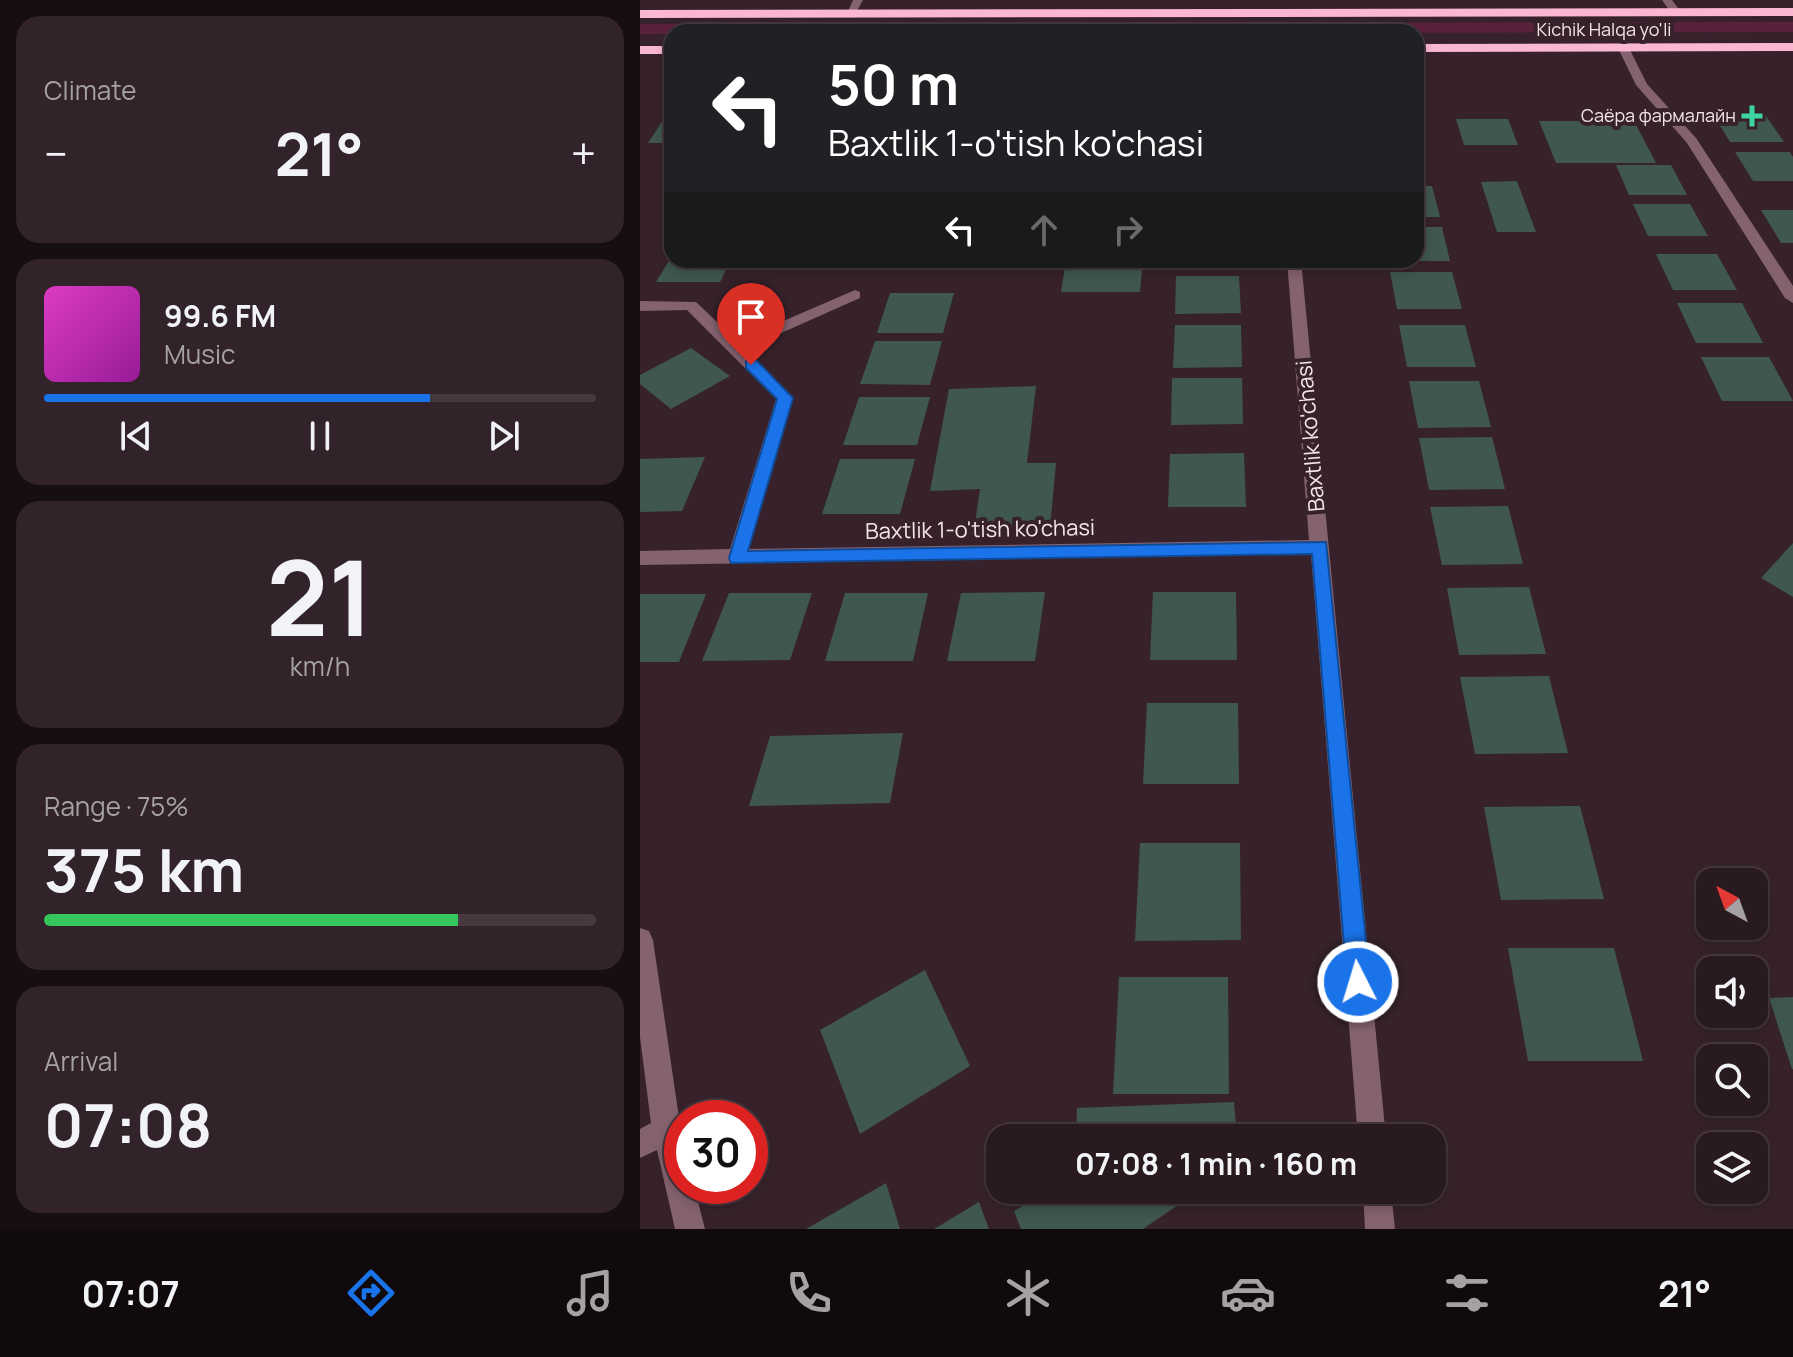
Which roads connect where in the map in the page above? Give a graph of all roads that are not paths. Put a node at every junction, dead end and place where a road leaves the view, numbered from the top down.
1 (858, 0) edge
2 (1667, 0) edge
3 (1676, 12) junction
4 (1793, 12) edge
5 (640, 14) edge
6 (850, 14) junction
7 (1793, 47) edge
8 (1424, 48) edge
9 (1624, 48) junction
10 (640, 50) edge
11 (664, 50) edge
12 (1295, 268) edge
13 (855, 295) dead end
14 (1793, 298) edge
15 (640, 306) edge
16 (735, 348) junction
17 (1320, 547) junction
18 (640, 558) edge
19 (737, 558) junction
20 (640, 940) edge
21 (664, 1115) edge
22 (1371, 1124) edge
23 (664, 1131) edge
24 (640, 1144) edge
25 (684, 1204) edge
26 (1378, 1204) edge
27 (690, 1229) edge
28 (1380, 1229) edge

1 - 6 street
2 - 3 street
3 - 4 highway, Kichik Halqa yo'li
3 - 6 highway, Kichik Halqa yo'li
5 - 6 highway, Kichik Halqa yo'li
7 - 9 highway, Kichik Halqa yo'li
8 - 9 highway, Kichik Halqa yo'li
9 - 14 street
10 - 11 highway
12 - 17 street, Baxtlik ko'chasi
13 - 16 street
15 - 16 street
16 - 19 street
17 - 19 street, Baxtlik 1-o'tish ko'chasi
17 - 22 street, Baxtlik ko'chasi
18 - 19 street, Baxtlik 1-o'tish ko'chasi
20 - 21 street
23 - 24 street
25 - 27 street
26 - 28 street

